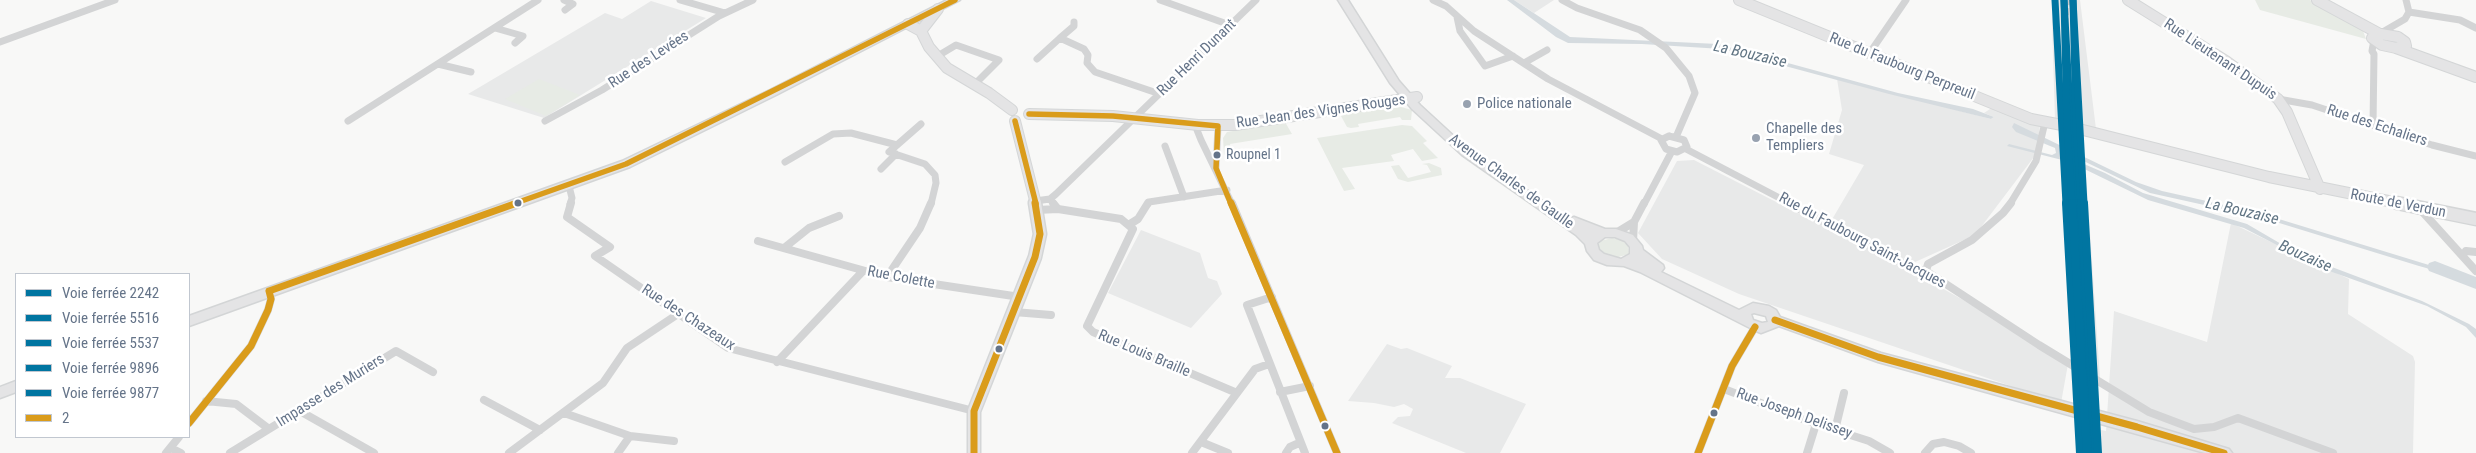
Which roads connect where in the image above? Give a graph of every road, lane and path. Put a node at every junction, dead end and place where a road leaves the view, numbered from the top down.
1 (115, 0) edge
2 (538, 0) edge
3 (564, 0) edge
4 (680, 0) edge
5 (753, 0) edge
6 (955, 0) edge
7 (1160, 0) edge
8 (1256, 0) edge
9 (1343, 0) edge
10 (1351, 0) edge
11 (1433, 0) edge
12 (1562, 0) edge
13 (1739, 0) edge
14 (1906, 0) edge
15 (2128, 0) edge
16 (2317, 0) edge
17 (2406, 0) edge
18 (689, 1) edge
19 (1447, 3) edge
20 (938, 9) junction
21 (565, 10) dead end
22 (2409, 12) junction
23 (725, 13) junction
24 (1457, 17) junction
25 (1074, 22) dead end
26 (908, 24) junction
27 (1230, 25) junction
28 (2397, 26) junction
29 (495, 28) junction
30 (2476, 28) edge
31 (921, 31) junction
32 (2378, 35) junction
33 (2398, 37) junction
34 (1060, 38) junction
35 (0, 42) edge
36 (516, 43) dead end
37 (2398, 47) junction
38 (1547, 50) dead end
39 (1869, 54) junction
40 (2374, 54) junction
41 (1513, 56) junction
42 (936, 58) junction
43 (1037, 59) dead end
44 (1524, 63) junction
45 (438, 64) junction
46 (471, 72) dead end
47 (2476, 77) edge
48 (975, 84) junction
49 (1160, 94) junction
50 (1413, 98) junction
51 (2278, 99) junction
52 (1014, 115) junction
53 (1135, 117) junction
54 (348, 121) dead end
55 (545, 121) dead end
56 (2045, 122) junction
57 (921, 124) dead end
58 (1198, 125) junction
59 (2373, 125) junction
60 (1218, 126) junction
61 (2067, 126) tunnel mouth
62 (2083, 130) tunnel mouth
63 (1676, 137) junction
64 (1662, 138) junction
65 (896, 145) junction
66 (1165, 146) dead end
67 (1686, 149) junction
68 (1672, 151) junction
69 (896, 154) junction
70 (2476, 156) edge
71 (785, 162) dead end
72 (1216, 168) junction
73 (881, 169) dead end
74 (569, 186) junction
75 (2320, 189) junction
76 (1227, 190) junction
77 (1184, 197) junction
78 (1050, 199) junction
79 (1036, 205) junction
80 (1058, 209) junction
81 (2420, 209) junction
82 (839, 216) dead end
83 (2476, 219) edge
84 (1634, 222) junction
85 (1130, 224) junction
86 (1610, 233) junction
87 (758, 241) dead end
88 (1591, 243) junction
89 (1635, 247) junction
90 (784, 248) junction
91 (2466, 251) dead end
92 (2476, 252) edge
93 (1625, 262) junction
94 (863, 271) junction
95 (1926, 271) junction
96 (2476, 271) edge
97 (887, 277) junction
98 (269, 291) junction
99 (1020, 297) junction
100 (1272, 297) junction
101 (1014, 312) junction
102 (1746, 313) junction
103 (678, 314) junction
104 (1051, 315) dead end
105 (190, 321) edge
106 (1773, 324) junction
107 (1755, 327) junction
108 (777, 362) junction
109 (1269, 364) junction
110 (433, 372) dead end
111 (15, 386) edge
112 (1310, 386) junction
113 (1724, 389) junction
114 (1280, 392) junction
115 (0, 393) edge
116 (1237, 393) junction
117 (1844, 393) dead end
118 (484, 400) dead end
119 (206, 401) junction
120 (298, 410) junction
121 (974, 411) junction
122 (564, 413) junction
123 (190, 422) edge
124 (1816, 424) junction
125 (269, 429) junction
126 (540, 430) junction
127 (1835, 430) junction
128 (630, 436) junction
129 (178, 438) edge
130 (674, 441) dead end
131 (1201, 442) junction
132 (1299, 443) junction
133 (168, 450) edge
134 (2198, 451) edge
135 (181, 453) edge
136 (230, 453) edge
137 (374, 453) edge
138 (509, 453) edge
139 (618, 453) edge
140 (974, 453) edge
141 (1192, 453) edge
142 (1228, 453) edge
143 (1286, 453) edge
144 (1305, 453) edge
145 (1337, 453) edge
146 (1698, 453) edge
147 (1807, 453) edge
148 (1890, 453) edge
149 (1925, 453) edge
150 (1971, 453) edge
151 (2210, 453) edge
152 (2224, 453) edge
153 (2333, 453) edge

1 - 35 street
2 - 29 street
3 - 21 street
4 - 18 street
5 - 23 street, Rue des Levées
6 - 20 main road
7 - 27 street
8 - 27 street, Rue Henri Dunant
9 - 50 main road, Avenue Charles de Gaulle
10 - 50 main road, Avenue Charles de Gaulle
11 - 19 street
12 - 63 street
13 - 39 main road, Rue du Faubourg Perpreuil
14 - 39 street
15 - 51 main road, Rue Lieutenant Dupuis
16 - 32 main road
17 - 22 street
18 - 23 street
19 - 24 street
20 - 26 main road
20 - 31 main road
22 - 28 street
22 - 30 street
23 - 55 street, Rue des Levées
24 - 41 street
24 - 41 street
25 - 34 street
26 - 31 main road
26 - 74 main road
27 - 49 street, Rue Henri Dunant
28 - 32 street
28 - 33 street
29 - 36 street
29 - 45 street
31 - 42 main road
32 - 33 main road
32 - 37 main road
32 - 40 street
33 - 37 main road
34 - 43 street
34 - 49 street
37 - 40 street
37 - 47 main road
38 - 44 street
39 - 56 main road, Rue du Faubourg Perpreuil
40 - 59 street
41 - 44 street
42 - 48 main road
42 - 48 street
44 - 64 street
45 - 46 street
45 - 54 street
48 - 52 main road
49 - 53 street, Rue Henri Dunant
50 - 60 main road, Rue Jean des Vignes Rouges
50 - 86 main road, Avenue Charles de Gaulle
50 - 88 main road, Avenue Charles de Gaulle
51 - 59 street, Rue des Echaliers
51 - 75 main road, Rue Lieutenant Dupuis
52 - 53 main road, Rue Jean des Vignes Rouges
52 - 79 main road
53 - 58 main road, Rue Jean des Vignes Rouges
53 - 78 street, Rue Henri Dunant
56 - 61 main road, Rue du Faubourg Perpreuil
56 - 95 street
57 - 65 street
58 - 60 main road, Rue Jean des Vignes Rouges
58 - 72 street
59 - 70 street, Rue des Echaliers
60 - 72 street
62 - 75 main road
63 - 64 street
63 - 67 street
64 - 68 street
65 - 69 street
65 - 71 street
66 - 77 street
67 - 68 street
67 - 95 street, Rue du Faubourg Saint-Jacques
68 - 84 street
69 - 73 street
69 - 97 street
72 - 76 street
74 - 98 main road
74 - 103 street, Rue des Chazeaux
75 - 81 main road, Route de Verdun
76 - 77 street
76 - 100 street
77 - 85 street
78 - 79 street
78 - 80 street
79 - 80 street
79 - 99 main road
80 - 85 street
81 - 83 main road, Route de Verdun
81 - 96 street
82 - 90 street
84 - 86 street
84 - 89 street
85 - 116 street, Rue Louis Braille
86 - 88 main road
86 - 89 main road, Avenue Charles de Gaulle
87 - 90 street, Rue Colette
88 - 93 main road, Avenue Charles de Gaulle
89 - 93 main road
89 - 102 main road
90 - 94 street, Rue Colette
91 - 92 street
93 - 102 main road
94 - 97 street, Rue Colette
94 - 108 street
95 - 153 street, Rue du Faubourg Saint-Jacques
97 - 99 street, Rue Colette
98 - 105 main road
98 - 119 street
99 - 101 main road
100 - 109 street
100 - 112 street
101 - 104 street
101 - 121 main road
102 - 106 main road
102 - 107 main road
103 - 108 street, Rue des Chazeaux
103 - 122 street
106 - 107 main road
106 - 134 main road
106 - 152 main road
107 - 113 street
108 - 121 street, Rue des Chazeaux
109 - 114 street
109 - 116 street
110 - 120 street, Impasse des Muriers
111 - 115 main road
112 - 114 street
112 - 145 street
113 - 124 street, Rue Joseph Delissey
113 - 146 street
114 - 132 street
116 - 131 street
117 - 127 street
118 - 126 street
119 - 123 street
119 - 125 street
120 - 125 street, Impasse des Muriers
120 - 137 street
121 - 140 main road
122 - 126 street
122 - 128 street
124 - 127 street, Rue Joseph Delissey
124 - 147 street
125 - 136 street, Impasse des Muriers
126 - 138 street
127 - 148 street, Rue Joseph Delissey
128 - 130 street
128 - 139 street
129 - 133 street
131 - 141 street
131 - 142 street
132 - 143 street
132 - 144 street
133 - 135 street
134 - 151 main road
149 - 150 street

